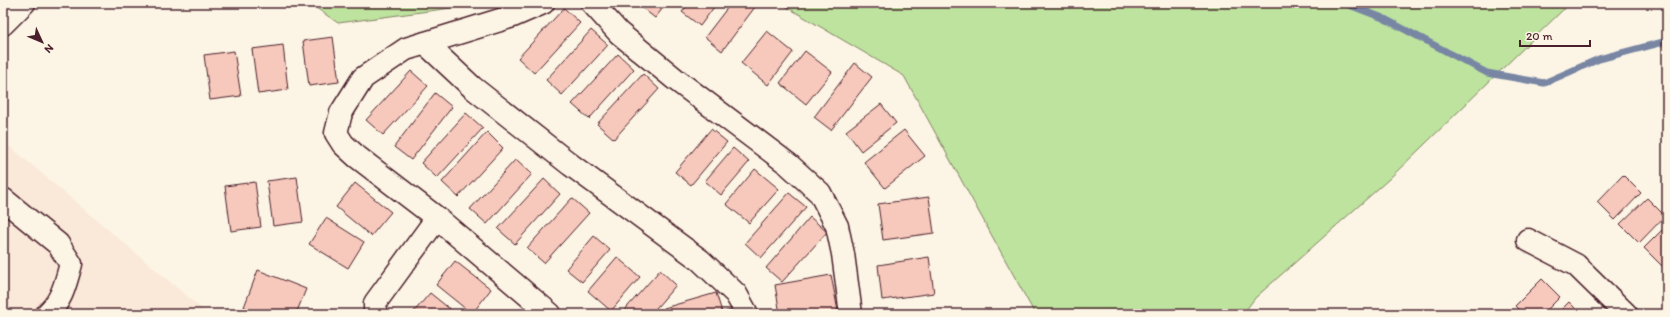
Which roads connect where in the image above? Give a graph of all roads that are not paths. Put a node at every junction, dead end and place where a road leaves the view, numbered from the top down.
1 (24, 3) edge
2 (543, 3) edge
3 (592, 3) edge
4 (3, 24) edge
5 (426, 43) junction
6 (3, 199) edge
7 (437, 218) junction
8 (1528, 240) dead end
9 (47, 314) edge
10 (375, 314) edge
11 (550, 314) edge
12 (747, 314) edge
13 (851, 314) edge
14 (1626, 314) edge

1 - 4 street
2 - 5 street
3 - 13 street
5 - 7 street
5 - 12 street
6 - 9 street
7 - 10 street
7 - 11 street
8 - 14 street

